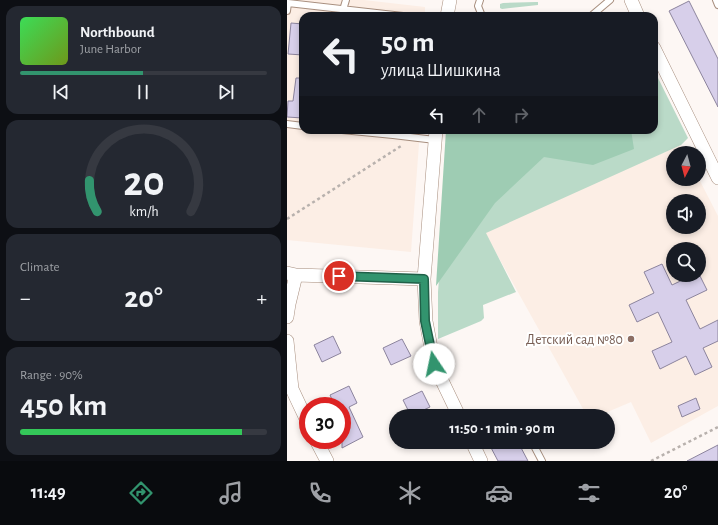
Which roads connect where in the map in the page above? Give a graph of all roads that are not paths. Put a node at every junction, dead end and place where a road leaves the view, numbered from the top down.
1 (346, 0) edge
2 (451, 0) edge
3 (480, 0) edge
4 (610, 0) edge
5 (631, 0) edge
6 (716, 0) edge
7 (718, 5) edge
8 (343, 10) junction
9 (287, 11) edge
10 (363, 12) edge
11 (448, 12) edge
12 (480, 12) edge
13 (596, 12) edge
14 (637, 12) edge
15 (658, 56) edge
16 (287, 124) edge
17 (299, 126) edge
18 (397, 134) edge
19 (436, 135) edge
20 (718, 178) edge
21 (291, 274) edge
22 (424, 279) junction
23 (287, 317) edge
24 (287, 341) edge
25 (299, 404) edge
26 (456, 409) edge
27 (321, 449) edge
28 (475, 449) edge
29 (536, 449) edge
30 (327, 461) edge
31 (481, 461) edge
32 (542, 461) edge

1 - 8 lane
2 - 11 street
3 - 12 lane
4 - 13 lane
5 - 14 street
6 - 7 lane
8 - 9 lane
8 - 10 lane
15 - 20 street
16 - 17 lane
18 - 19 lane
19 - 22 street
21 - 22 street
21 - 23 street
22 - 26 street
24 - 25 street
27 - 30 street
28 - 31 street
29 - 32 lane

